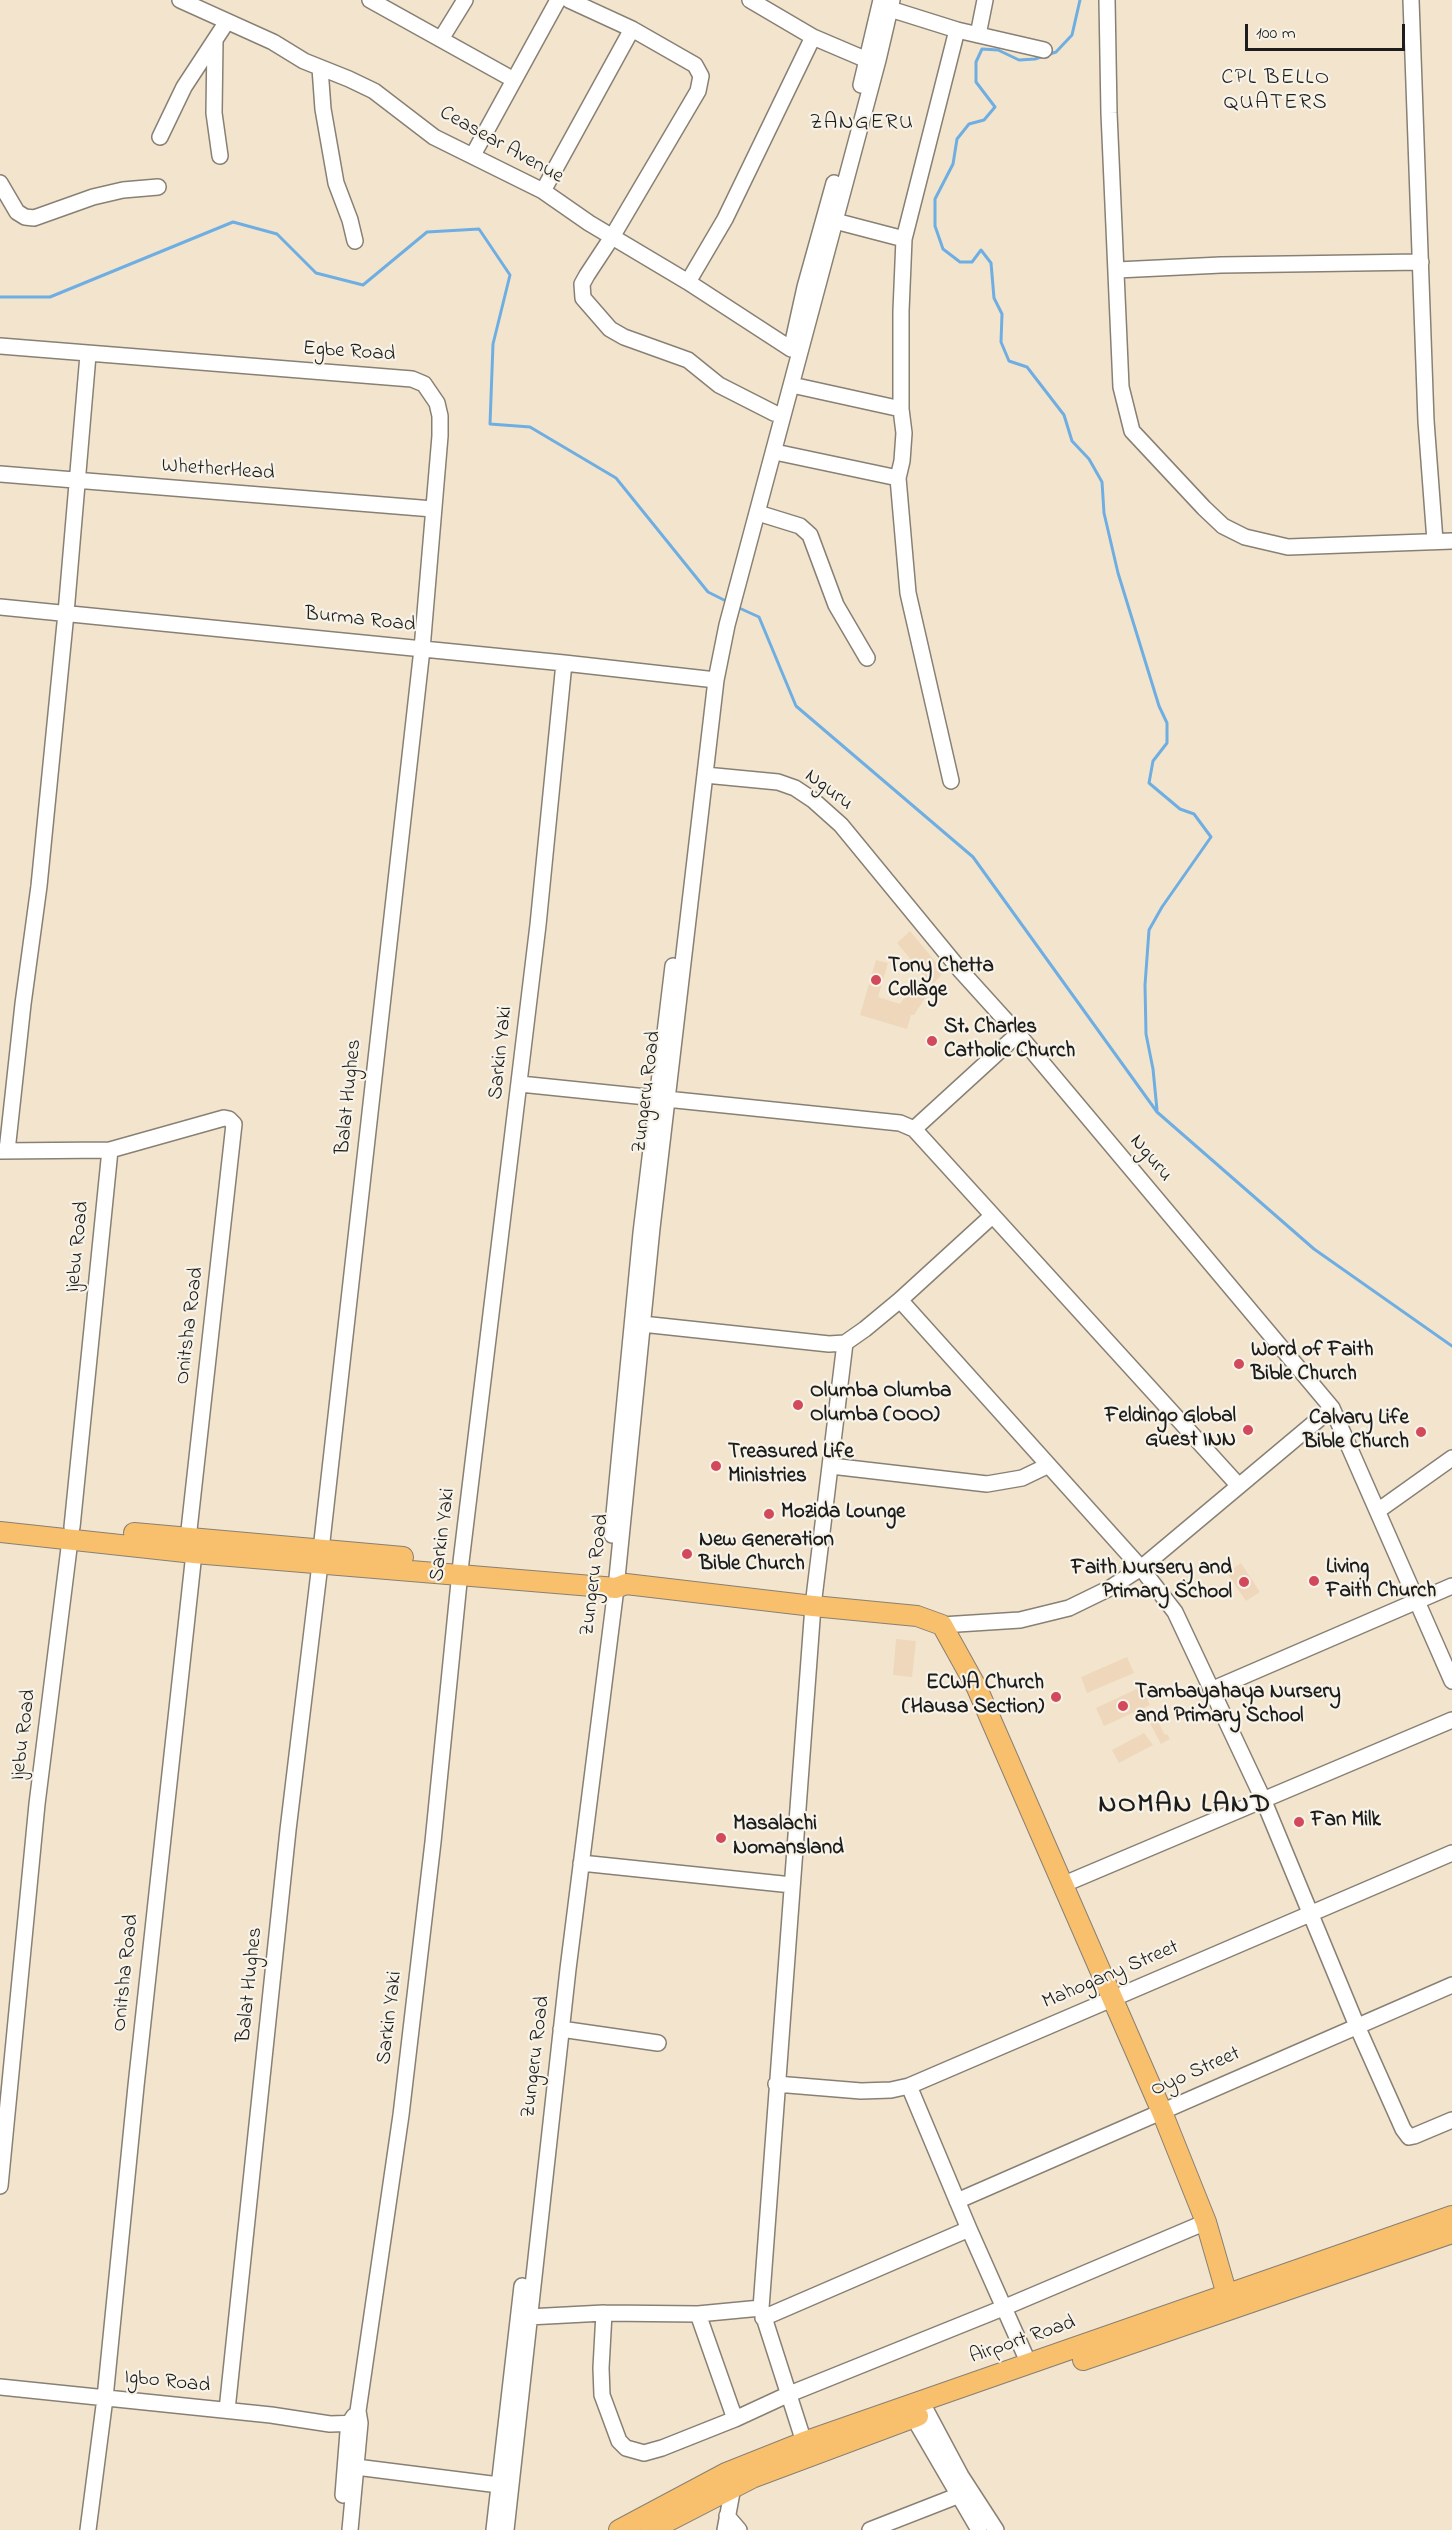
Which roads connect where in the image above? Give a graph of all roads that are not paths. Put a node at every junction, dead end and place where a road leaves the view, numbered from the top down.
1 (180, 0) edge
2 (372, 0) edge
3 (465, 0) edge
4 (558, 0) edge
5 (569, 0) edge
6 (750, 0) edge
7 (985, 0) edge
8 (1107, 0) edge
9 (1411, 0) edge
10 (888, 3) edge
11 (226, 23) junction
12 (632, 29) junction
13 (957, 30) junction
14 (978, 35) junction
15 (813, 37) junction
16 (216, 38) junction
17 (441, 39) junction
18 (1044, 50) dead end
19 (867, 60) junction
20 (320, 68) junction
21 (514, 80) junction
22 (160, 138) dead end
23 (220, 156) dead end
24 (473, 156) junction
25 (0, 183) edge
26 (158, 188) dead end
27 (543, 191) junction
28 (835, 221) junction
29 (612, 237) junction
30 (904, 239) junction
31 (355, 241) dead end
32 (1421, 262) junction
33 (1117, 270) junction
34 (688, 282) junction
35 (0, 346) edge
36 (791, 349) junction
37 (88, 355) junction
38 (792, 385) junction
39 (901, 409) junction
40 (774, 413) junction
41 (775, 452) junction
42 (0, 474) edge
43 (898, 478) junction
44 (76, 482) junction
45 (433, 509) junction
46 (758, 513) junction
47 (1435, 541) junction
48 (1452, 541) edge
49 (731, 600) junction
50 (0, 607) edge
51 (66, 613) junction
52 (422, 649) junction
53 (867, 658) dead end
54 (564, 663) junction
55 (711, 679) junction
56 (705, 775) junction
57 (951, 782) dead end
58 (1018, 1034) junction
59 (520, 1084) junction
60 (663, 1097) junction
61 (914, 1129) junction
62 (110, 1150) junction
63 (4, 1151) edge
64 (992, 1216) junction
65 (900, 1300) junction
66 (642, 1324) junction
67 (845, 1343) junction
68 (1332, 1408) junction
69 (1452, 1458) edge
70 (831, 1466) junction
71 (1047, 1466) junction
72 (1239, 1486) junction
73 (1379, 1510) junction
74 (0, 1519) edge
75 (0, 1532) edge
76 (71, 1534) junction
77 (191, 1546) junction
78 (320, 1557) junction
79 (461, 1568) junction
80 (1141, 1568) junction
81 (615, 1582) junction
82 (1452, 1586) edge
83 (1418, 1599) junction
84 (813, 1606) junction
85 (942, 1626) junction
86 (1452, 1681) edge
87 (1211, 1690) junction
88 (1452, 1720) edge
89 (1263, 1799) junction
90 (1452, 1853) edge
91 (581, 1863) junction
92 (792, 1885) junction
93 (1062, 1885) junction
94 (1311, 1914) junction
95 (1452, 1984) edge
96 (1112, 1998) junction
97 (1357, 2026) junction
98 (561, 2029) junction
99 (658, 2043) dead end
100 (776, 2084) junction
101 (909, 2086) junction
102 (1162, 2112) junction
103 (1452, 2120) edge
104 (0, 2186) edge
105 (957, 2201) junction
106 (1452, 2216) edge
107 (1206, 2222) junction
108 (969, 2229) junction
109 (1452, 2233) edge
110 (1227, 2295) junction
111 (1003, 2308) junction
112 (604, 2313) junction
113 (762, 2313) junction
114 (698, 2314) junction
115 (528, 2317) junction
116 (1029, 2364) junction
117 (0, 2387) edge
118 (787, 2394) junction
119 (105, 2397) junction
120 (917, 2409) junction
121 (227, 2410) junction
122 (735, 2419) junction
123 (355, 2424) junction
124 (804, 2442) junction
125 (356, 2467) junction
126 (499, 2485) junction
127 (733, 2487) junction
128 (957, 2496) junction
129 (726, 2523) edge
130 (88, 2530) edge
131 (340, 2530) edge
132 (350, 2530) edge
133 (494, 2530) edge
134 (506, 2530) edge
135 (619, 2530) edge
136 (651, 2530) edge
137 (739, 2530) edge
138 (870, 2530) edge
139 (979, 2530) edge
140 (996, 2530) edge

1 - 11 street, Ceasear Avenue
2 - 17 street
3 - 17 street
4 - 21 street
5 - 12 street
6 - 15 street
7 - 14 street
8 - 33 street
9 - 32 street
10 - 13 street
10 - 19 street
10 - 28 street
11 - 16 street
11 - 20 street, Ceasear Avenue
12 - 27 street
12 - 29 street
13 - 14 street
13 - 30 street
14 - 18 street
15 - 19 street
15 - 34 street
16 - 22 street
16 - 23 street
17 - 21 street
19 - 36 street
20 - 24 street, Ceasear Avenue
20 - 31 street
21 - 24 street
24 - 27 street, Ceasear Avenue
25 - 26 street
27 - 29 street, Ceasear Avenue
28 - 30 street
28 - 38 street
29 - 34 street, Ceasear Avenue
29 - 40 street
30 - 39 street
32 - 33 street
32 - 47 street
33 - 47 street
34 - 36 street, Ceasear Avenue
35 - 37 street, Egbe Road
36 - 40 street
37 - 44 street
37 - 45 street, Egbe Road
38 - 39 street
38 - 41 street
39 - 43 street
40 - 49 street
41 - 43 street
41 - 46 street
42 - 44 street, WhetherHead
43 - 57 street
44 - 45 street, WhetherHead
44 - 51 street
45 - 52 street, Egbe Road
46 - 49 street
46 - 53 street
47 - 48 street
49 - 55 street, Zungeru Road
50 - 51 street, Burma Road
51 - 52 street, Burma Road
51 - 63 street
52 - 54 street, Burma Road
52 - 78 street, Balat Hughes
54 - 55 street, Burma Road
54 - 59 street, Sarkin Yaki
55 - 56 street, Zungeru Road
55 - 60 street
56 - 58 street, Nguru
56 - 60 street, Zungeru Road
58 - 61 street
58 - 68 street, Nguru
59 - 60 street
59 - 79 street, Sarkin Yaki
60 - 61 street
60 - 66 street, Zungeru Road
60 - 81 street
61 - 64 street
62 - 63 street
62 - 76 street, Ijebu Road
62 - 77 street, Onitsha Road
64 - 65 street
64 - 72 street
65 - 67 street
65 - 71 street
66 - 67 street
66 - 81 street, Zungeru Road
67 - 70 street
68 - 72 street
68 - 73 street, Nguru
69 - 73 street
70 - 71 street
70 - 84 street
71 - 80 street
72 - 80 street
73 - 83 street, Nguru
74 - 76 main road
75 - 76 main road
76 - 77 main road
76 - 104 street, Ijebu Road
77 - 78 main road
77 - 119 street, Onitsha Road
78 - 79 main road
78 - 121 street, Balat Hughes
79 - 81 main road
79 - 123 street, Sarkin Yaki
80 - 85 street
80 - 87 street
81 - 84 main road
81 - 91 street, Zungeru Road
81 - 126 street
82 - 83 street
83 - 86 street, Nguru
83 - 87 street
84 - 85 main road
84 - 92 street
85 - 93 main road
87 - 89 street
88 - 89 street
89 - 93 street
89 - 94 street
90 - 94 street, Mahogany Street
91 - 92 street
91 - 98 street, Zungeru Road
92 - 100 street
93 - 96 main road
94 - 96 street, Mahogany Street
94 - 97 street
95 - 97 street, Oyo Street
96 - 101 street, Mahogany Street
96 - 102 main road
97 - 102 street, Oyo Street
97 - 103 street
98 - 99 street
98 - 115 street, Zungeru Road
100 - 101 street, Mahogany Street
100 - 113 street
101 - 105 street
102 - 105 street, Oyo Street
102 - 107 main road
105 - 108 street
106 - 110 main road, Airport Road
107 - 110 main road
107 - 111 street
108 - 111 street
108 - 113 street
109 - 120 main road, Airport Road
110 - 116 main road, Airport Road
111 - 116 street
111 - 118 street
112 - 114 street
112 - 115 street
112 - 122 street
113 - 114 street
113 - 118 street
114 - 122 street
115 - 134 street, Zungeru Road
116 - 120 main road, Airport Road
117 - 119 street, Igbo Road
118 - 122 street
118 - 124 street
119 - 121 street, Igbo Road
119 - 130 street, Onitsha Road
120 - 124 main road, Airport Road
120 - 127 main road, Airport Road
120 - 128 street
120 - 140 street
121 - 123 street, Igbo Road
123 - 125 street, Sarkin Yaki
123 - 131 street
124 - 135 main road, Airport Road
125 - 126 street
125 - 132 street, Sarkin Yaki
126 - 133 street
127 - 129 street
127 - 136 main road, Airport Road
128 - 138 street
128 - 139 street
129 - 137 street

